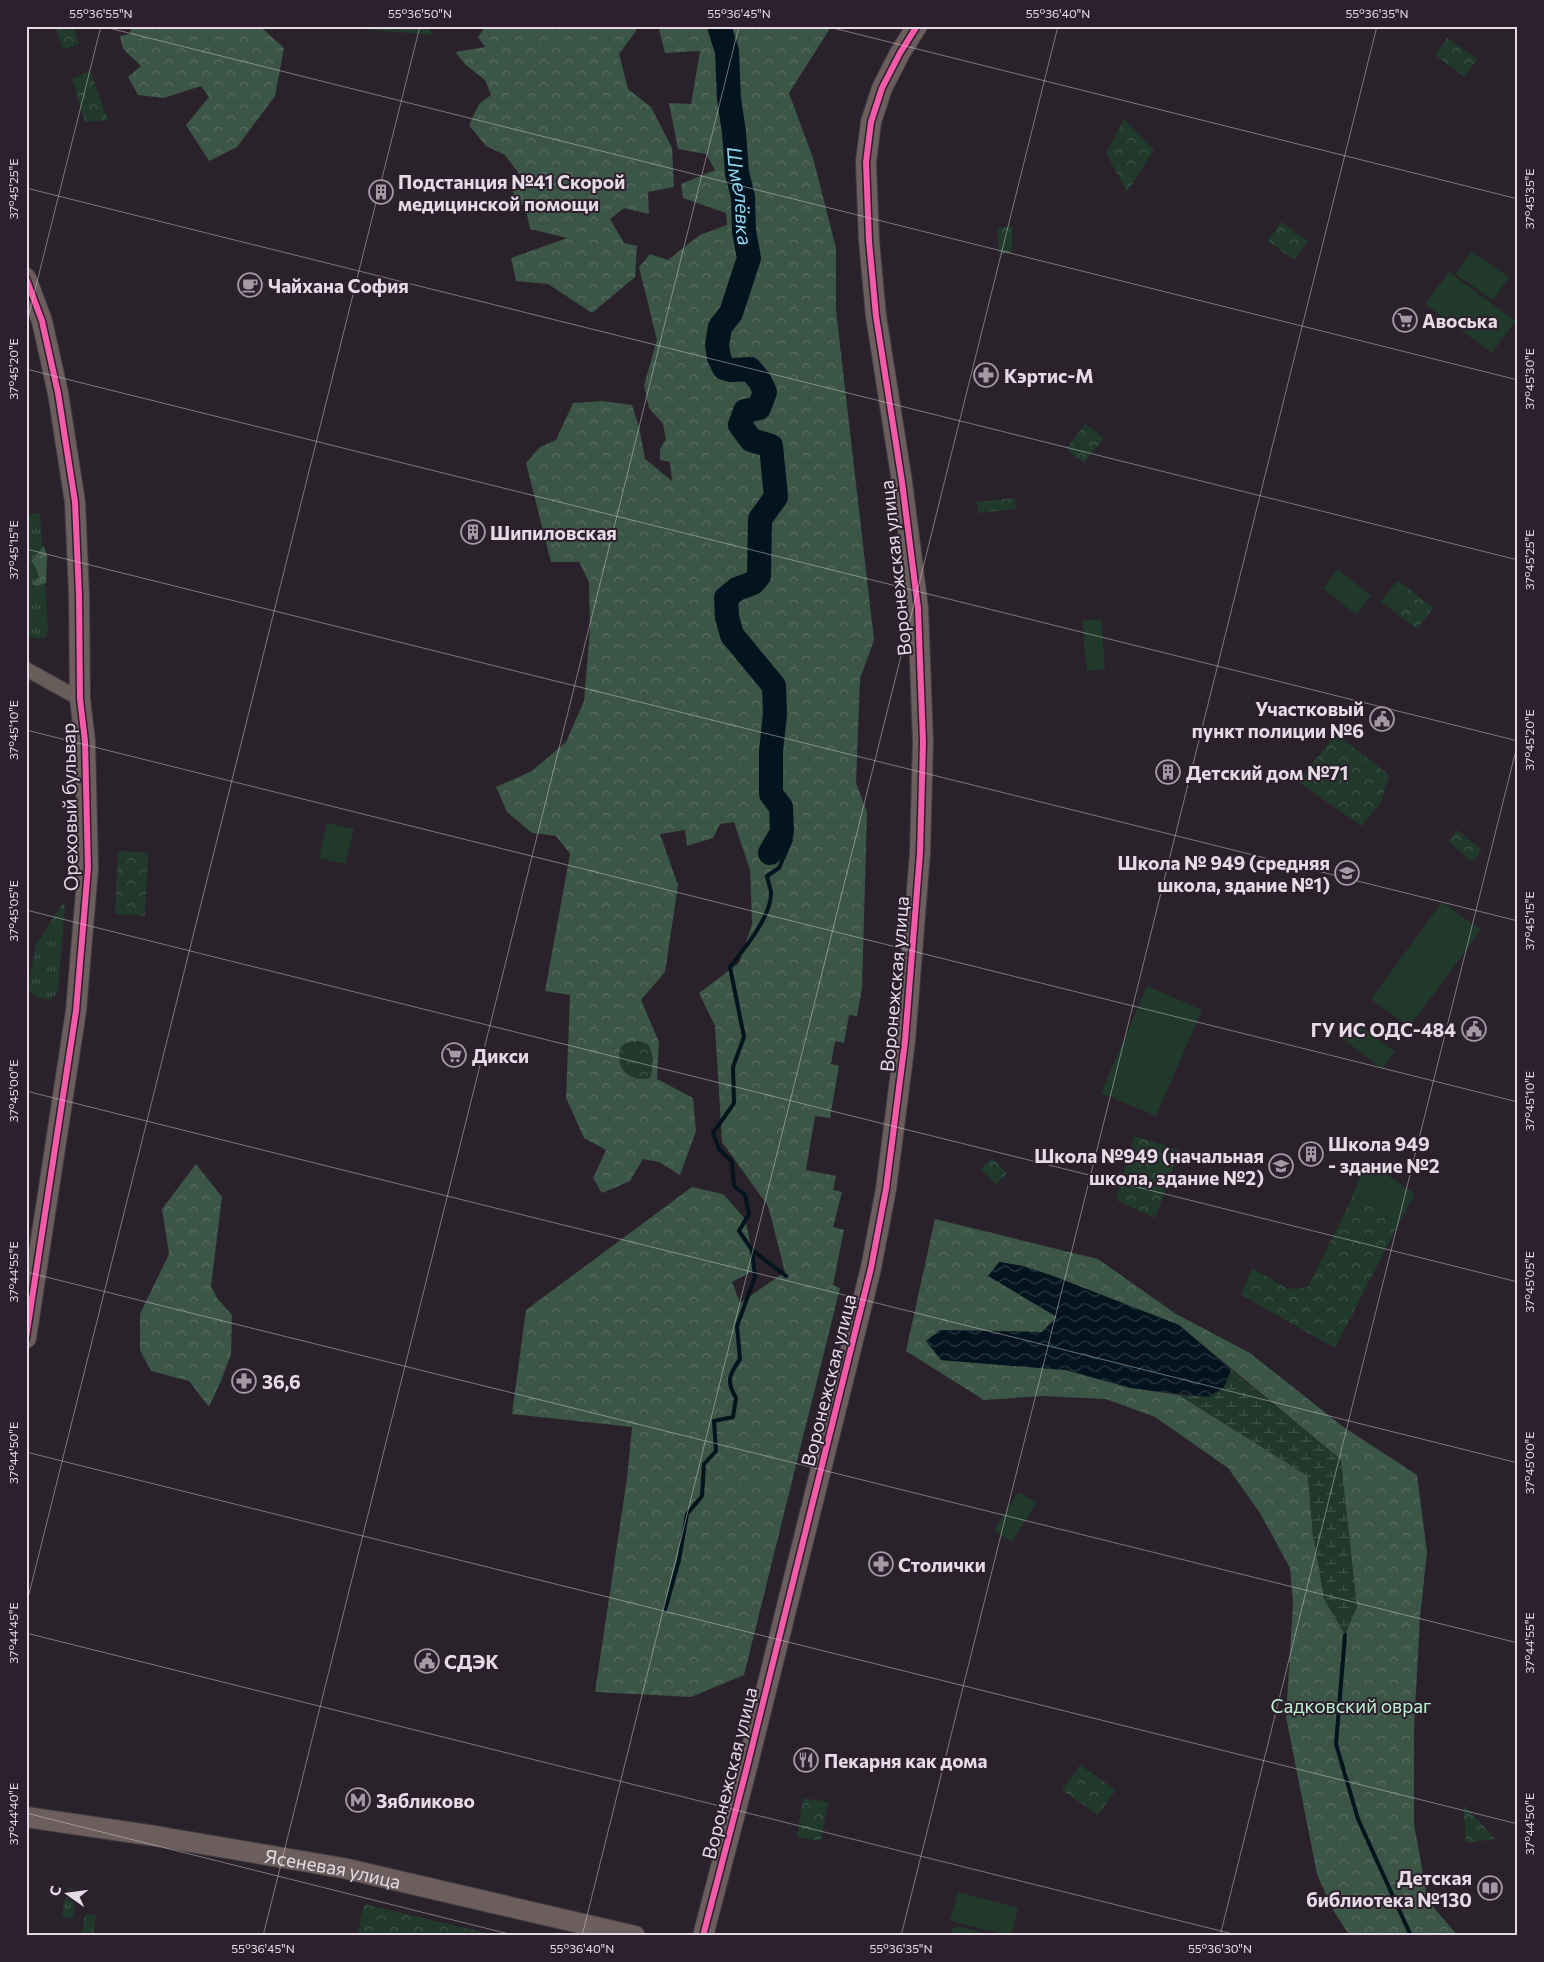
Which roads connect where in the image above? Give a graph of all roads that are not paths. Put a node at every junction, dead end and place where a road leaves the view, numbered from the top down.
1 (917, 26) edge
2 (26, 278) edge
3 (26, 669) edge
4 (80, 699) junction
5 (26, 1338) edge
6 (26, 1817) edge
7 (635, 1936) edge
8 (703, 1936) edge

1 - 8 street, Воронежская улица
2 - 4 street, Ореховый бульвар
3 - 4 street
4 - 5 street, Ореховый бульвар
6 - 7 street, Ясеневая улица

